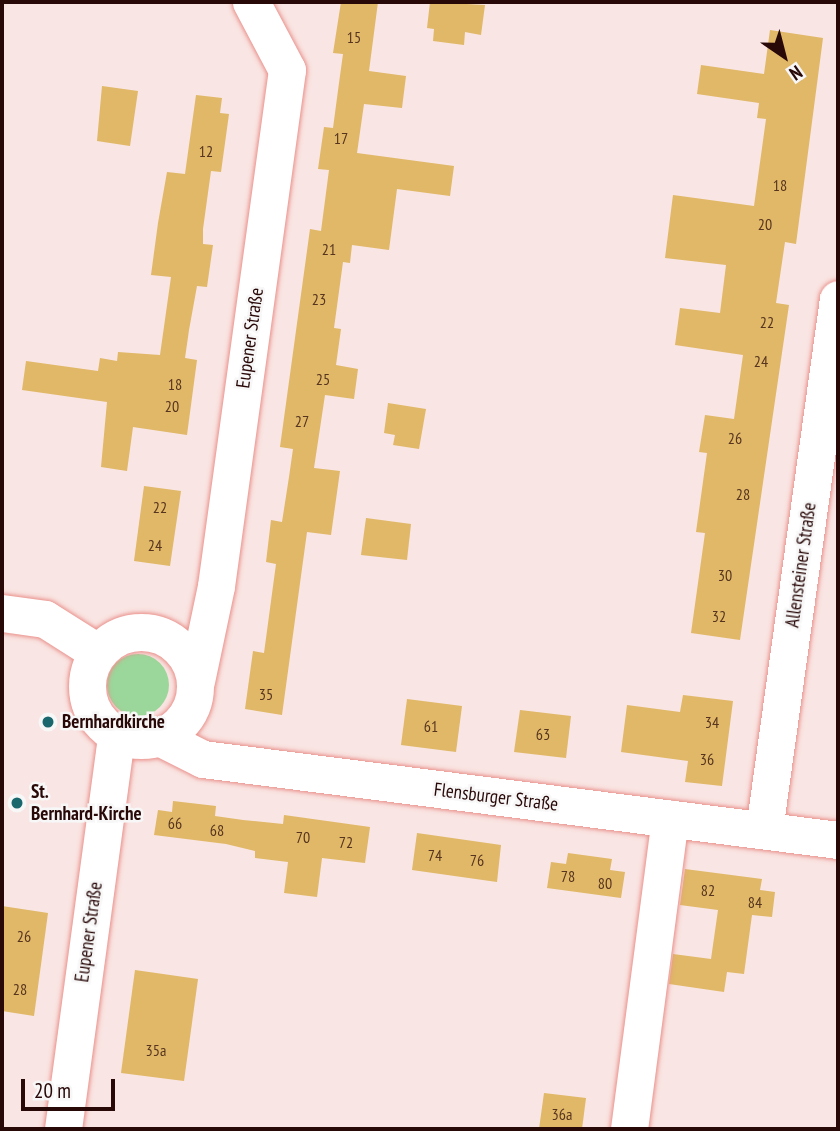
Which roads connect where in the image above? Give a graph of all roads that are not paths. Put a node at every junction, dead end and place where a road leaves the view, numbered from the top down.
1 (251, 2) edge
2 (838, 299) edge
3 (2, 613) edge
4 (97, 652) junction
5 (196, 681) junction
6 (116, 735) junction
7 (159, 737) junction
8 (670, 819) junction
9 (764, 830) junction
10 (838, 840) edge
11 (63, 1129) edge
12 (629, 1129) edge

1 - 5 street, Eupener Straße
2 - 9 street, Allensteiner Straße
3 - 4 street
4 - 5 street
4 - 6 street
5 - 7 street
6 - 7 street
6 - 11 street, Eupener Straße
7 - 8 street, Flensburger Straße
8 - 9 street, Flensburger Straße
8 - 12 street
9 - 10 street, Flensburger Straße

